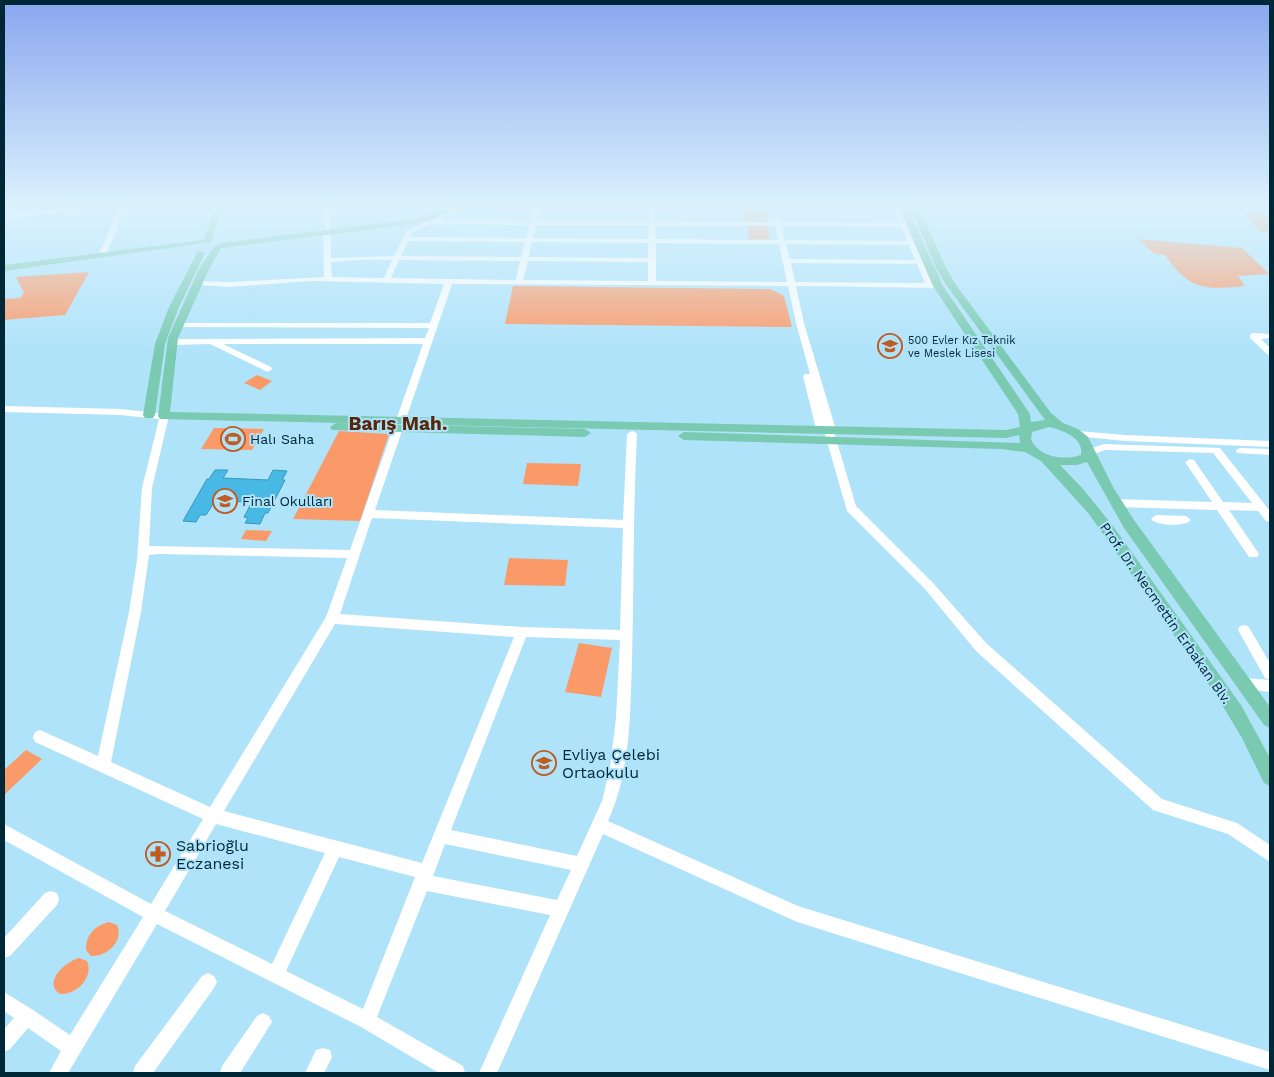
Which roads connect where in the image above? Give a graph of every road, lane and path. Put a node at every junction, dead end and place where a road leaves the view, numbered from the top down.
1 (109, 255) edge
2 (121, 255) edge
3 (198, 255) edge
4 (211, 255) edge
5 (327, 255) edge
6 (399, 255) edge
7 (524, 255) edge
8 (651, 255) edge
9 (782, 255) edge
10 (785, 255) edge
11 (915, 255) edge
12 (922, 255) edge
13 (936, 255) edge
14 (102, 256) joint
15 (398, 258) junction
16 (327, 260) junction
17 (523, 260) junction
18 (651, 260) junction
19 (787, 261) junction
20 (918, 262) junction
21 (4, 270) edge
22 (328, 279) junction
23 (386, 281) junction
24 (449, 282) junction
25 (519, 282) junction
26 (198, 283) junction
27 (652, 283) junction
28 (788, 284) junction
29 (934, 286) junction
30 (179, 325) junction
31 (434, 326) junction
32 (1270, 336) edge
33 (429, 341) junction
34 (173, 342) junction
35 (211, 342) junction
36 (1270, 352) edge
37 (268, 369) dead end
38 (4, 409) edge
39 (149, 415) junction
40 (164, 416) junction
41 (399, 425) junction
42 (1059, 425) junction
43 (1026, 430) junction
44 (828, 432) junction
45 (632, 434) junction
46 (1078, 434) junction
47 (1270, 444) edge
48 (1030, 448) junction
49 (1216, 450) junction
50 (1270, 452) edge
51 (1088, 453) junction
52 (1046, 459) junction
53 (1190, 462) dead end
54 (1116, 503) junction
55 (1177, 505) junction
56 (1220, 506) junction
57 (1262, 507) junction
58 (368, 514) junction
59 (1270, 518) edge
60 (1156, 519) dead end
61 (628, 524) junction
62 (143, 551) junction
63 (355, 554) junction
64 (1253, 554) dead end
65 (332, 619) junction
66 (1244, 630) dead end
67 (522, 632) junction
68 (627, 635) junction
69 (1270, 674) edge
70 (1245, 684) junction
71 (1270, 686) edge
72 (1270, 720) edge
73 (40, 737) dead end
74 (103, 766) junction
75 (1270, 777) edge
76 (214, 816) junction
77 (598, 824) junction
78 (4, 832) edge
79 (442, 836) junction
80 (336, 848) junction
81 (1270, 854) edge
82 (580, 864) junction
83 (423, 877) junction
84 (50, 899) dead end
85 (560, 909) junction
86 (154, 914) junction
87 (4, 950) edge
88 (276, 974) junction
89 (208, 982) dead end
90 (4, 1000) edge
91 (27, 1016) junction
92 (367, 1021) junction
93 (263, 1022) dead end
94 (4, 1043) edge
95 (73, 1048) junction
96 (1270, 1061) edge
97 (58, 1073) edge
98 (142, 1073) edge
99 (229, 1073) edge
100 (456, 1073) edge
101 (488, 1073) edge

1 - 14 main road
2 - 21 main road
3 - 39 main road
4 - 26 main road
5 - 16 street
6 - 15 street
7 - 17 street
8 - 18 street
9 - 28 street
10 - 19 street
11 - 20 street
12 - 29 main road
13 - 42 main road
14 - 21 main road
15 - 16 street
15 - 17 street
15 - 23 street
16 - 22 street
17 - 18 street
17 - 25 street
18 - 27 street
19 - 20 street
19 - 28 street
20 - 29 street
22 - 23 street
22 - 26 street
23 - 24 street
24 - 25 street
24 - 31 street
25 - 27 street
26 - 30 main road
27 - 28 street
28 - 29 street
28 - 44 street
29 - 43 main road
30 - 31 street
30 - 34 main road
31 - 33 street
32 - 36 street
33 - 35 street
33 - 41 street
34 - 35 street
34 - 40 main road
35 - 37 street
38 - 39 street
39 - 40 street
40 - 41 main road
40 - 62 street
41 - 44 main road
41 - 45 main road
41 - 58 street
42 - 43 main road
42 - 46 main road
43 - 44 main road
43 - 48 main road
44 - 45 main road
44 - 48 main road
44 - 81 street
45 - 61 street
46 - 47 street
46 - 51 main road, Prof. Dr. Necmettin Erbakan Blv.
48 - 52 main road, Prof. Dr. Necmettin Erbakan Blv.
49 - 50 street
49 - 51 street
49 - 57 street
51 - 52 main road
51 - 54 main road, Prof. Dr. Necmettin Erbakan Blv.
52 - 75 main road, Prof. Dr. Necmettin Erbakan Blv.
53 - 56 street
54 - 55 street
54 - 70 main road, Prof. Dr. Necmettin Erbakan Blv.
55 - 56 street
55 - 60 street
56 - 57 street
56 - 64 street
57 - 59 street
58 - 61 street
58 - 63 street
61 - 68 street
62 - 63 street
62 - 74 street
63 - 65 street
65 - 67 street
65 - 76 street
66 - 69 street
67 - 68 street
67 - 79 street
68 - 77 street
70 - 71 street
70 - 72 main road, Prof. Dr. Necmettin Erbakan Blv.
73 - 74 street
74 - 76 street
76 - 80 street
76 - 86 street
77 - 82 street
77 - 96 street
78 - 86 street
79 - 82 street
79 - 83 street
80 - 83 street
80 - 88 street
82 - 85 street
83 - 85 street
83 - 92 street
84 - 87 street
85 - 101 street
86 - 88 street
86 - 95 street
88 - 92 street
89 - 98 street
90 - 91 street
91 - 94 street
91 - 95 street
92 - 100 street
93 - 99 street
95 - 97 street

